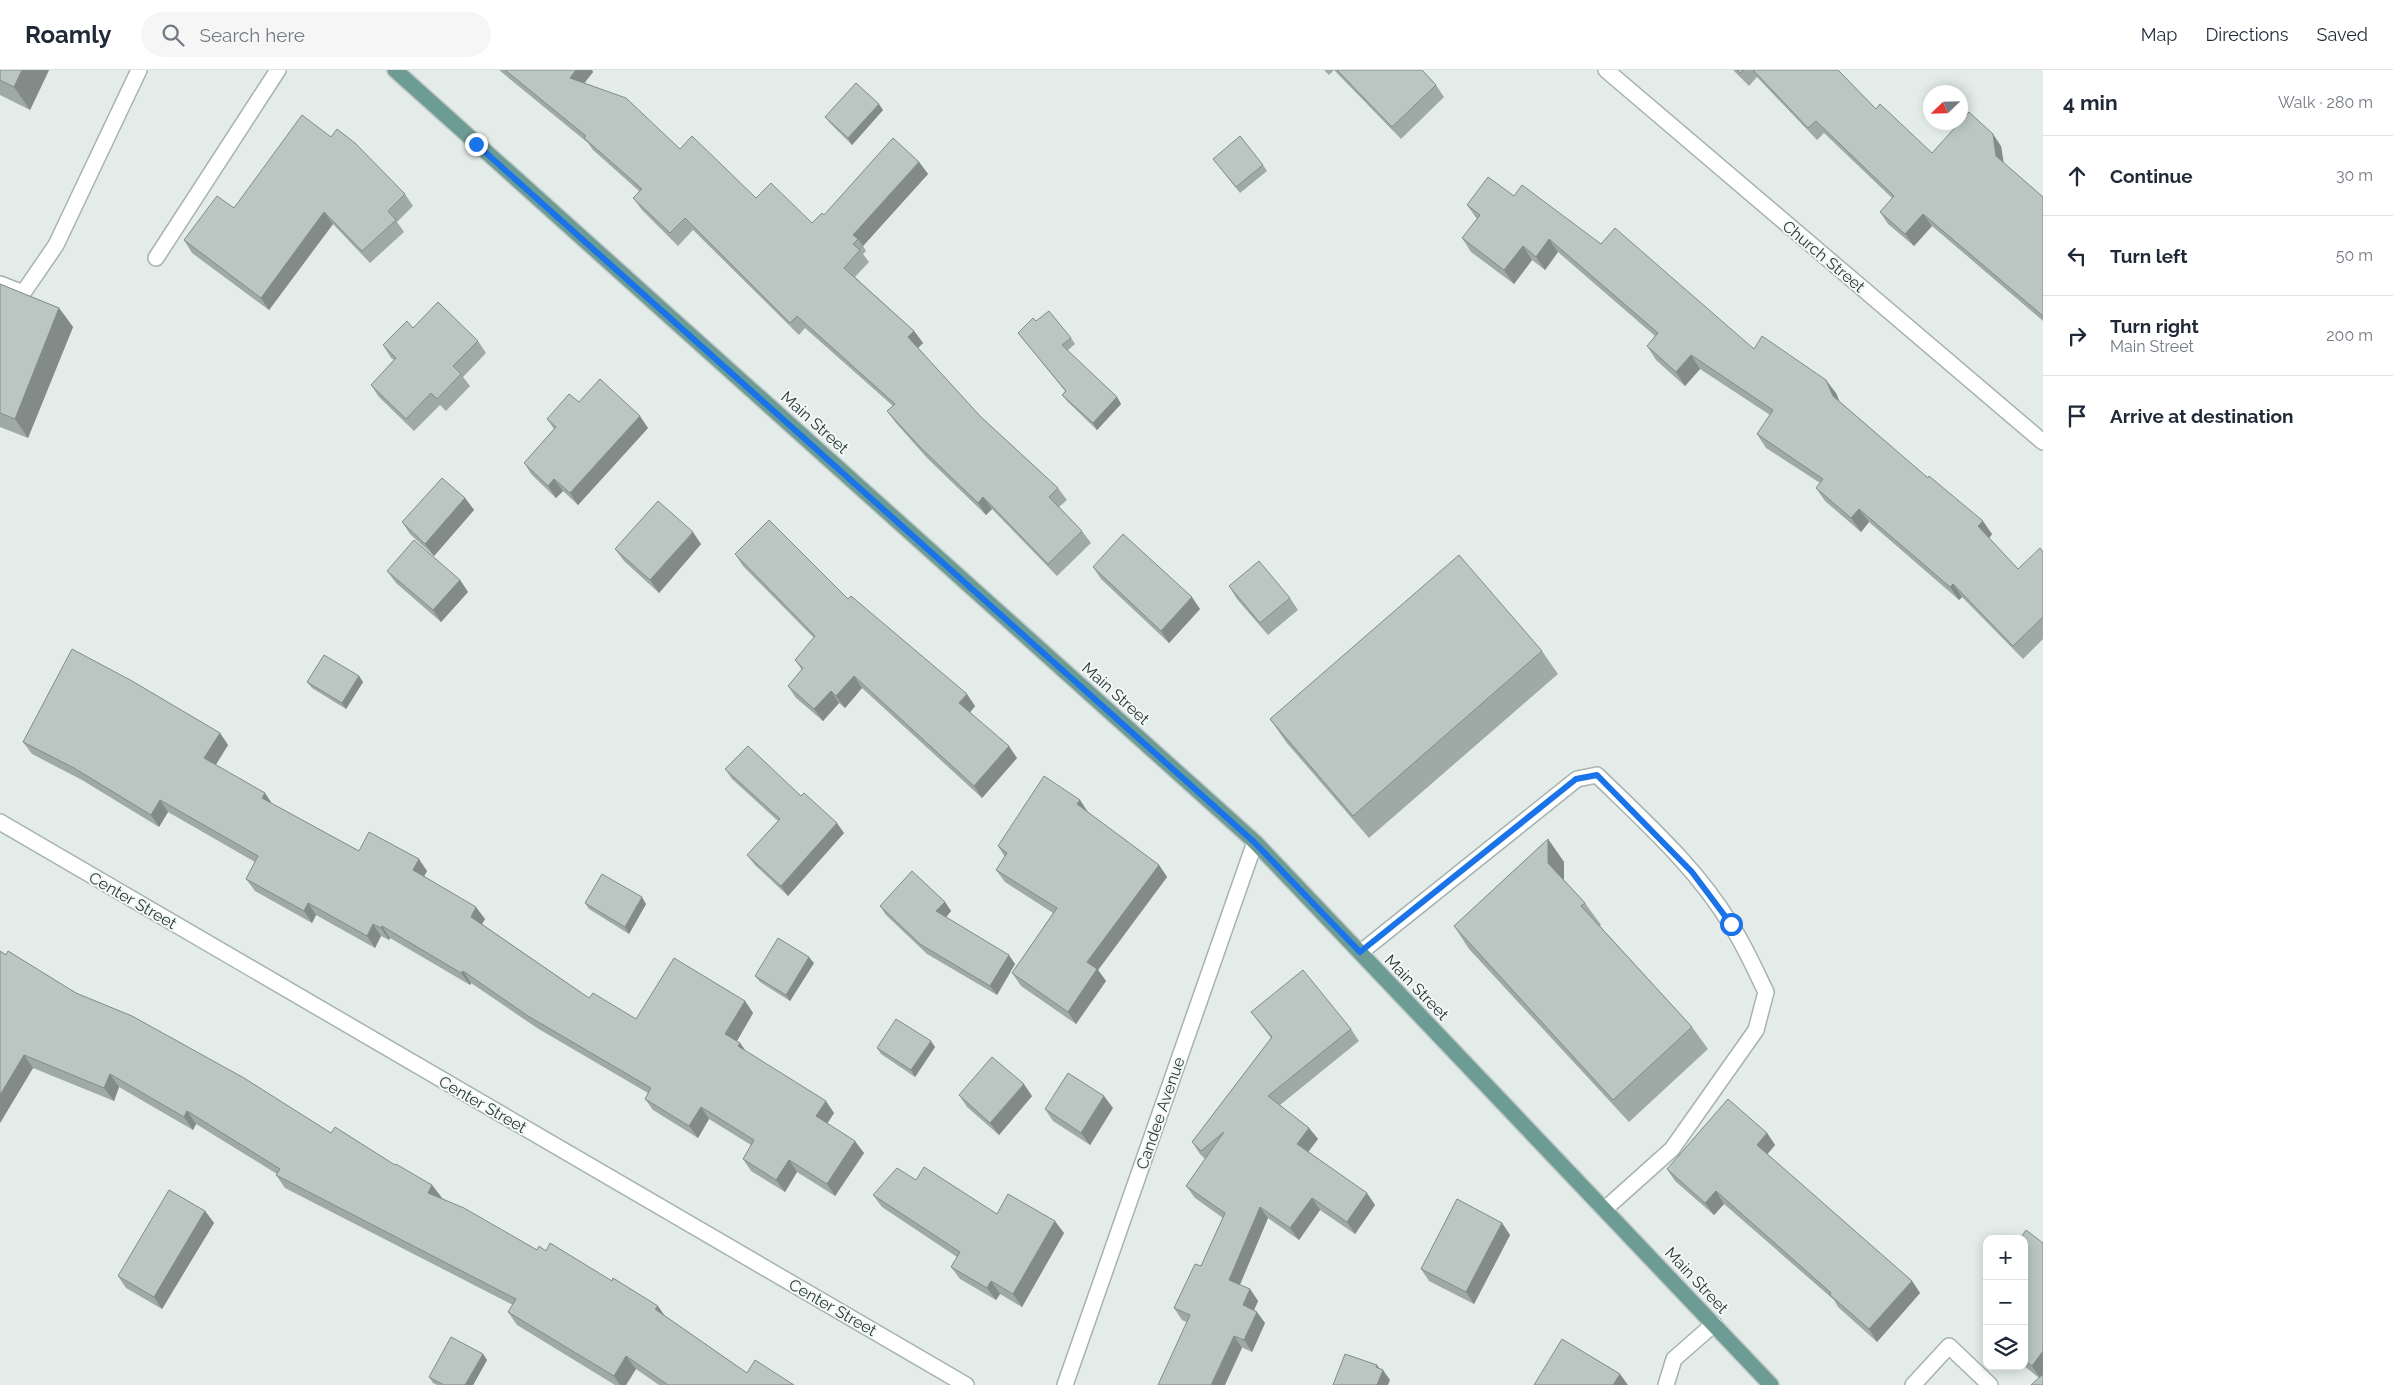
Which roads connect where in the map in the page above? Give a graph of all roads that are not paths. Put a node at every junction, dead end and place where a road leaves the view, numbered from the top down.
1 (139, 70) edge
2 (278, 70) edge
3 (396, 70) edge
4 (1606, 70) edge
5 (156, 258) dead end
6 (0, 284) edge
7 (2043, 442) edge
8 (0, 822) edge
9 (1254, 842) junction
10 (1360, 952) junction
11 (1605, 1209) junction
12 (1714, 1324) junction
13 (966, 1385) edge
14 (1065, 1385) edge
15 (1666, 1385) edge
16 (1771, 1385) edge
17 (1913, 1385) edge
18 (1990, 1385) edge

1 - 6 street
2 - 5 street
3 - 9 main road, Main Street
4 - 7 street, Church Street
8 - 13 street, Center Street
9 - 10 main road, Main Street
9 - 14 street, Candee Avenue
10 - 11 main road, Main Street
10 - 11 street
11 - 12 main road, Main Street
12 - 15 street
12 - 16 main road, Main Street
17 - 18 street

